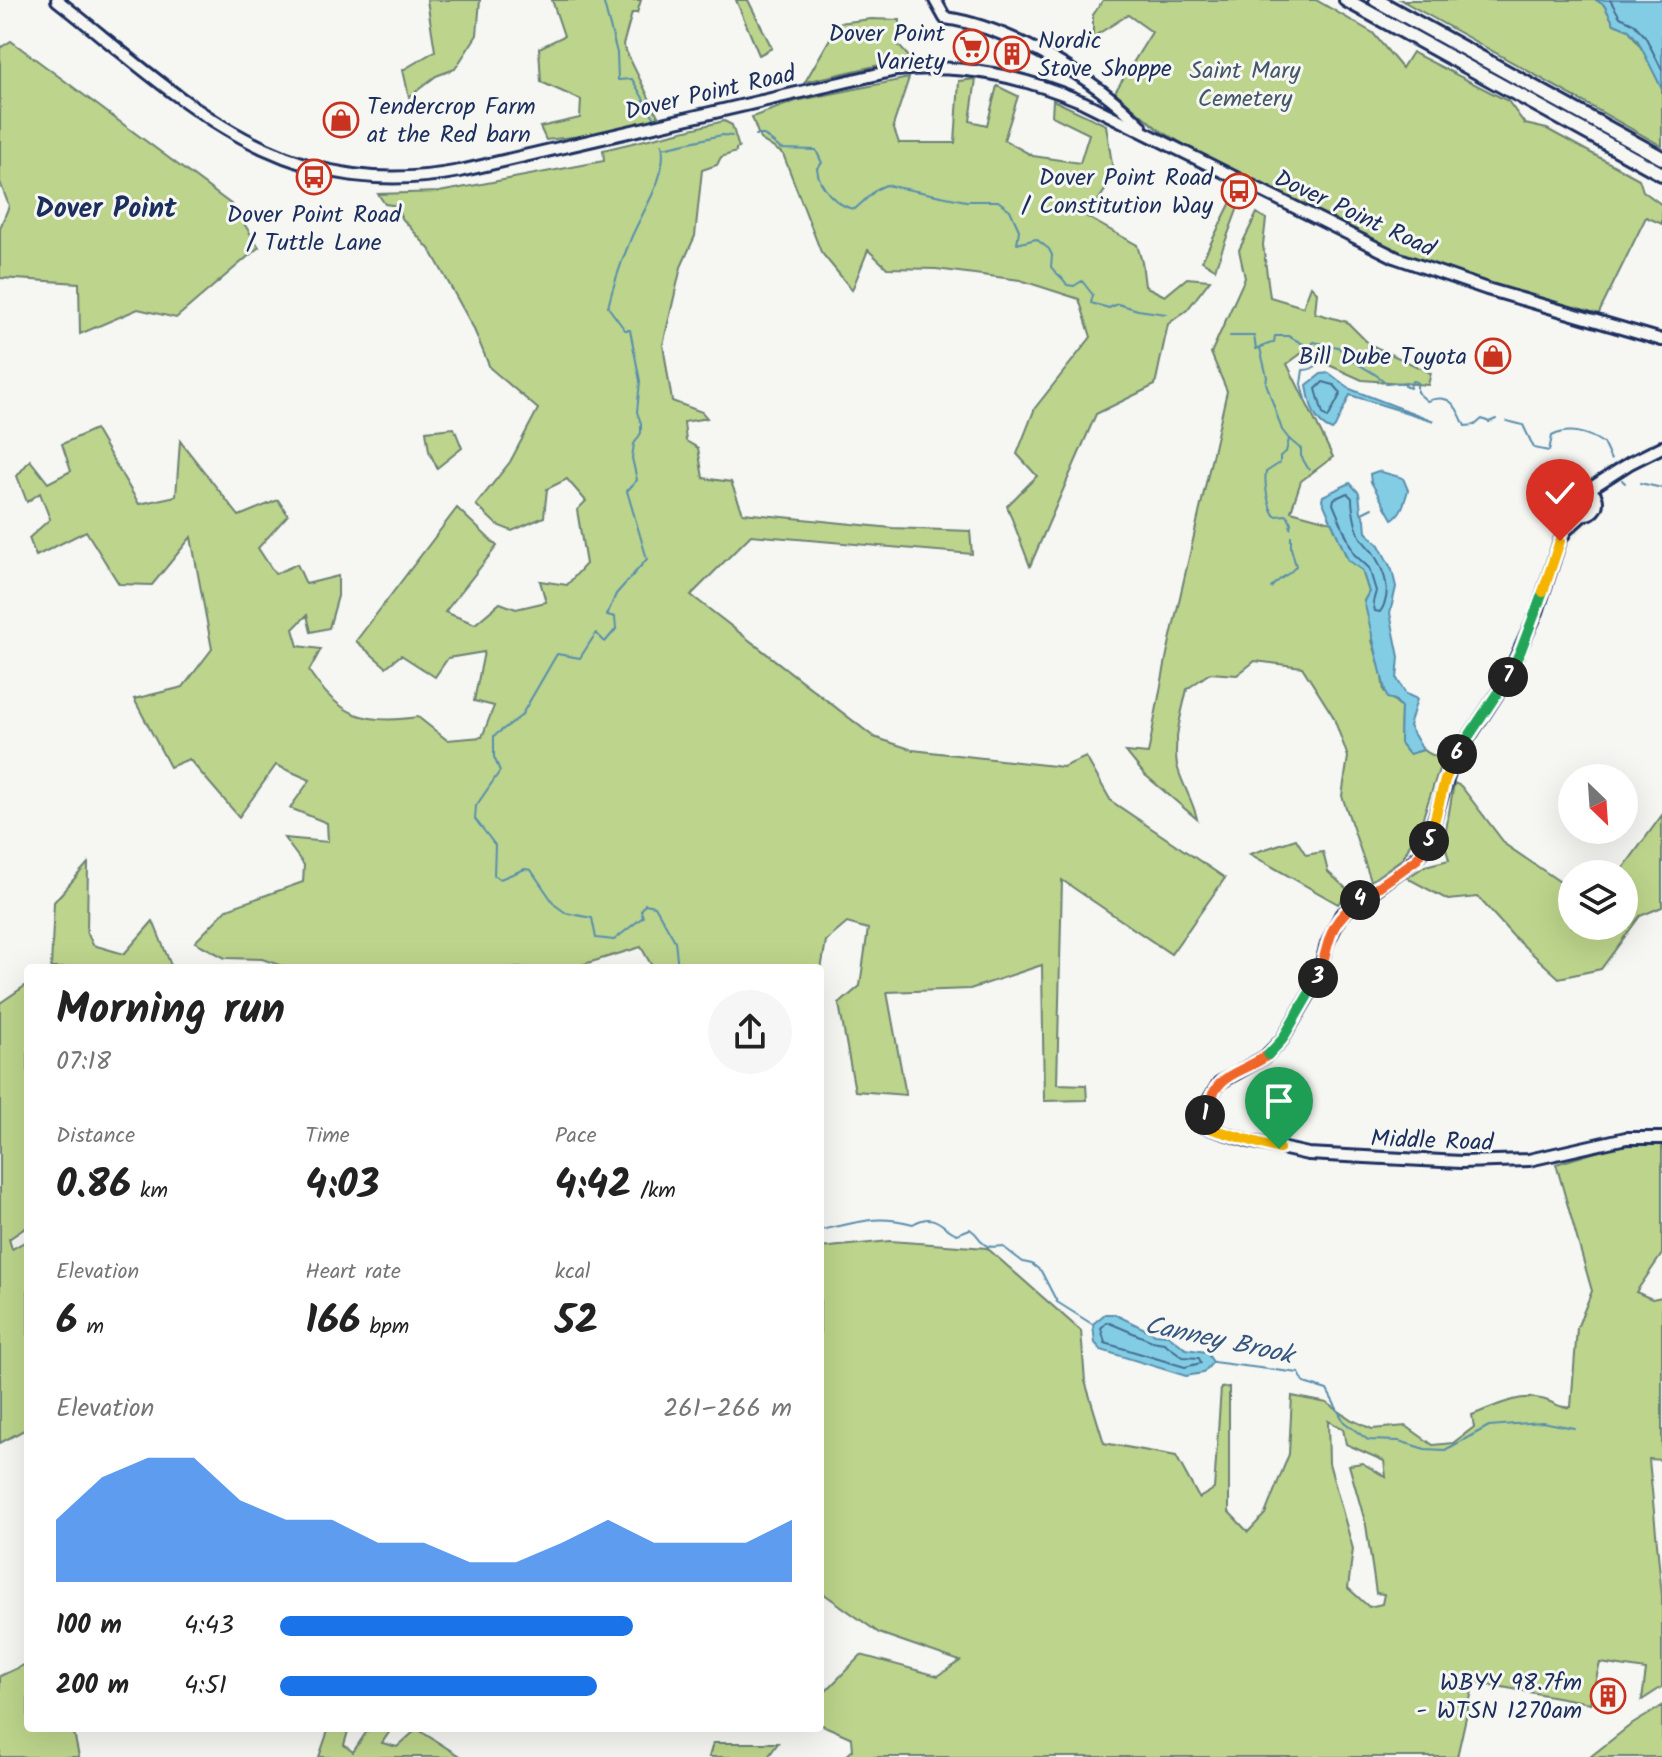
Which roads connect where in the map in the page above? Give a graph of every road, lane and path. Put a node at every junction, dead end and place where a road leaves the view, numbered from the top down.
1 (57, 0) edge
2 (935, 0) edge
3 (1346, 0) edge
4 (1376, 0) edge
5 (1148, 133) junction
6 (1662, 158) edge
7 (1662, 174) edge
8 (1662, 340) edge
9 (1662, 447) edge
10 (1612, 476) junction
11 (1588, 490) junction
12 (1596, 499) junction
13 (1574, 504) junction
14 (1585, 513) junction
15 (1566, 530) junction
16 (1662, 1138) edge

1 - 5 main road, Dover Point Road
2 - 5 main road
3 - 7 highway
4 - 6 highway
5 - 8 main road, Dover Point Road
9 - 10 main road
10 - 11 main road
10 - 12 main road
11 - 12 main road
11 - 13 main road
12 - 14 main road
13 - 14 main road
13 - 15 main road
14 - 15 main road
15 - 16 main road, Middle Road

